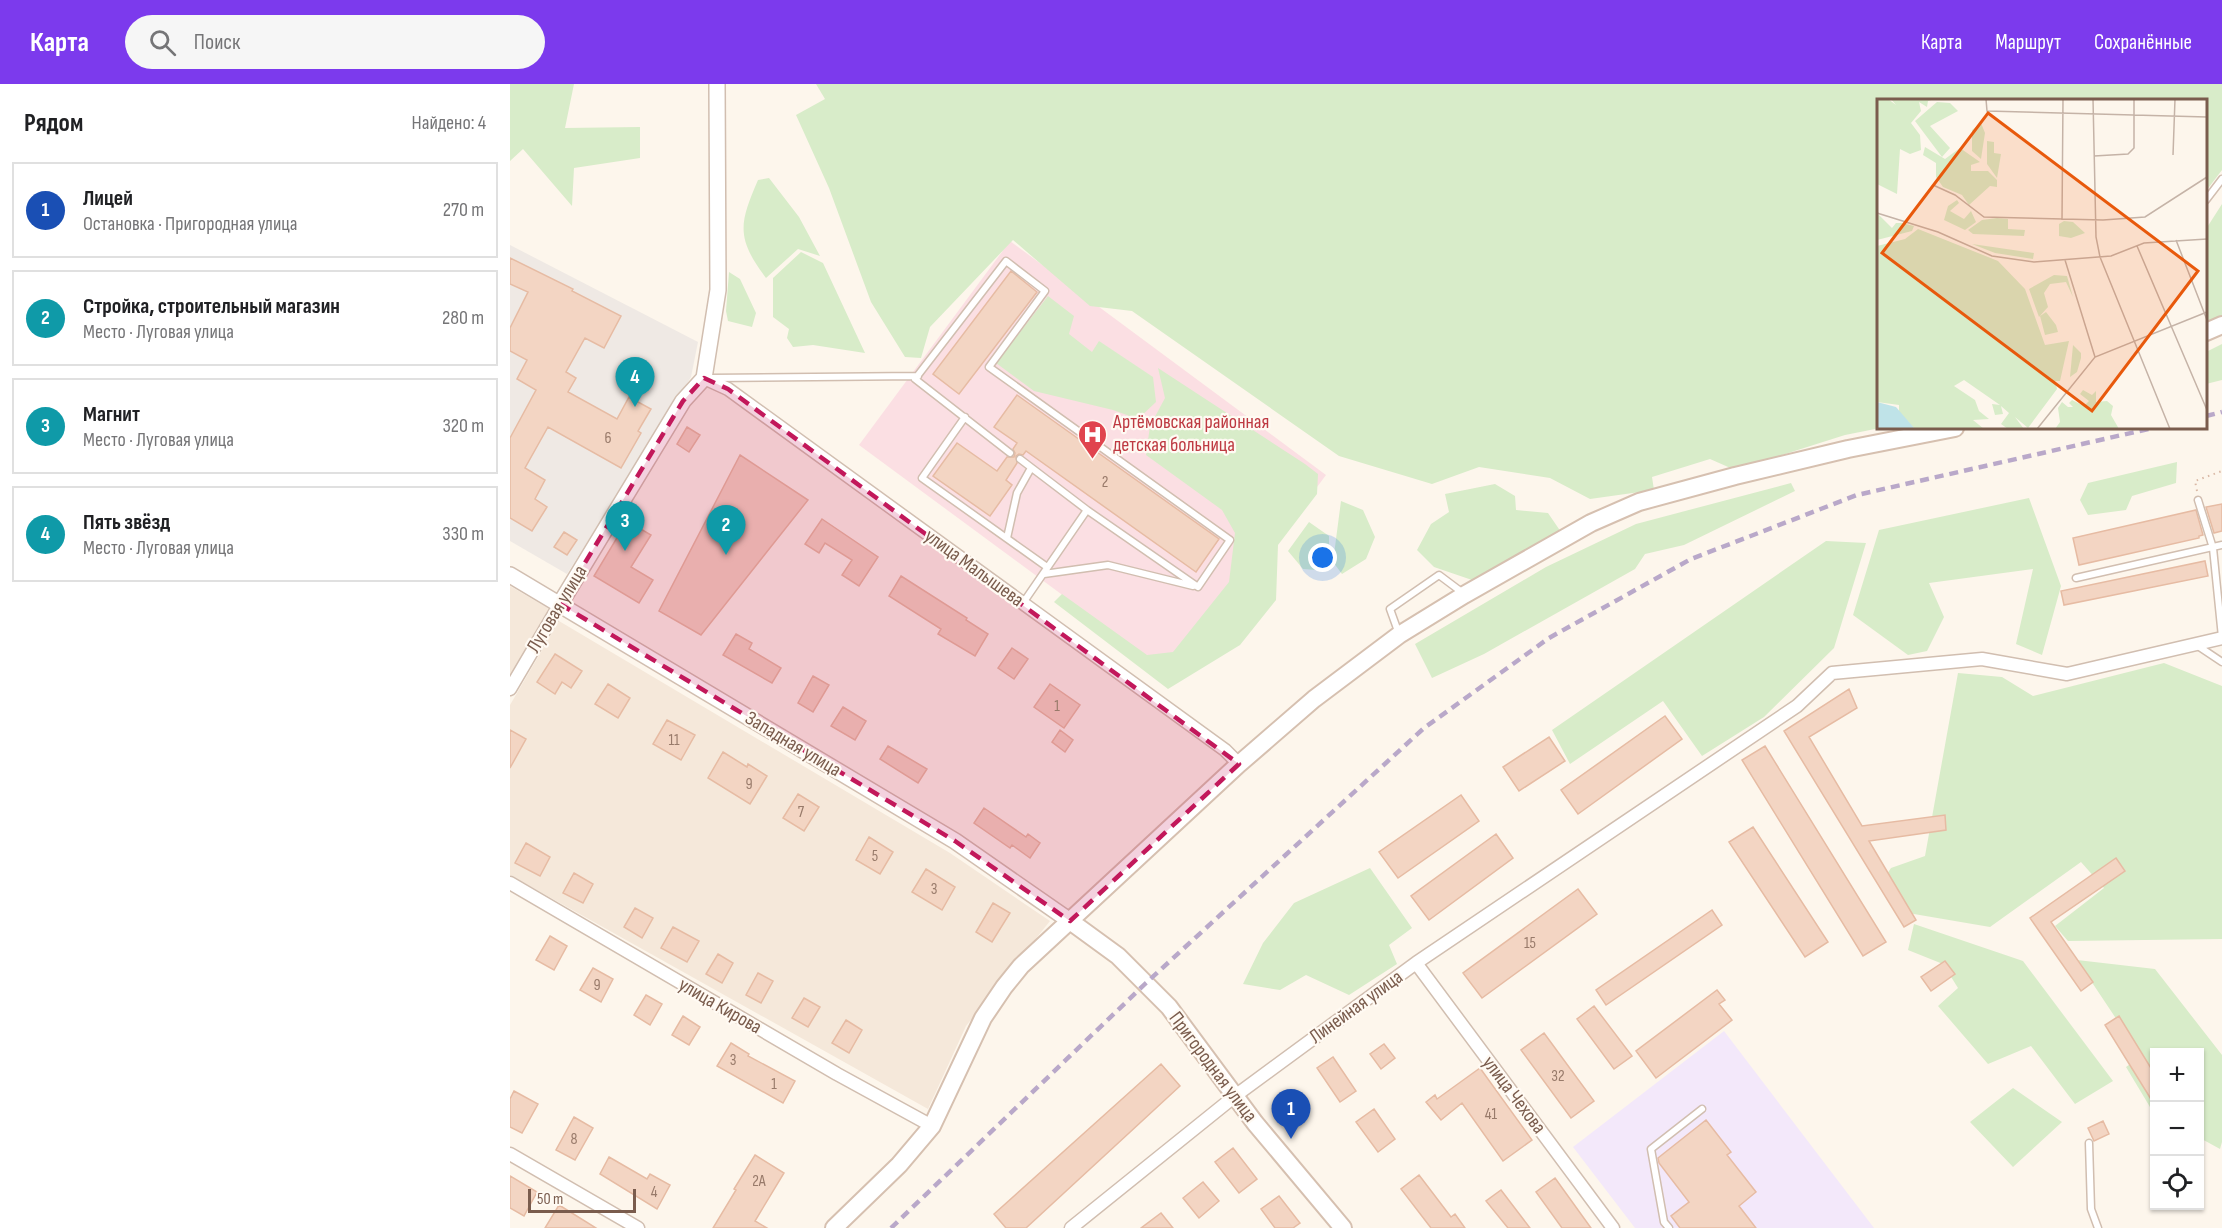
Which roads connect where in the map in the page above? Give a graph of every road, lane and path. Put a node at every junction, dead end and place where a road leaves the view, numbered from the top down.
1 (717, 84) edge
2 (2222, 179) edge
3 (2207, 198) edge
4 (2222, 326) edge
5 (2207, 331) edge
6 (918, 376) junction
7 (704, 378) junction
8 (965, 417) junction
9 (1950, 429) edge
10 (1010, 453) dead end
11 (1020, 459) dead end
12 (1031, 468) junction
13 (2222, 471) edge
14 (2198, 500) joint
15 (1087, 510) junction
16 (1007, 538) junction
17 (2222, 546) edge
18 (2213, 548) junction
19 (1046, 571) junction
20 (510, 575) edge
21 (2076, 578) dead end
22 (1198, 587) junction
23 (1464, 595) junction
24 (2220, 602) edge
25 (1023, 603) junction
26 (560, 604) junction
27 (1399, 635) junction
28 (2222, 638) edge
29 (2195, 644) junction
30 (2222, 662) edge
31 (510, 689) edge
32 (1239, 764) junction
33 (510, 883) edge
34 (1070, 921) junction
35 (1416, 963) junction
36 (1235, 1096) junction
37 (1702, 1110) dead end
38 (932, 1126) junction
39 (2089, 1143) dead end
40 (510, 1154) edge
41 (638, 1228) edge
42 (834, 1228) edge
43 (1071, 1228) edge
44 (1343, 1228) edge
45 (1612, 1228) edge
46 (1669, 1228) edge
47 (2098, 1228) edge

1 - 7 street
2 - 3 lane
4 - 5 main road
6 - 7 lane
6 - 8 lane
6 - 22 lane
7 - 25 street, улица Малышева
7 - 26 street, Луговая улица
8 - 10 lane
8 - 16 lane
9 - 23 main road
11 - 12 lane
12 - 15 lane
12 - 16 lane
13 - 14 path
14 - 18 lane
15 - 19 lane
15 - 22 lane
16 - 19 lane
17 - 18 lane
18 - 21 lane
18 - 24 lane
19 - 22 lane
19 - 25 lane
20 - 26 street, Западная улица
23 - 27 main road
23 - 27 lane
24 - 28 lane
25 - 32 street, улица Малышева
26 - 31 street, Луговая улица
26 - 34 street, Западная улица
27 - 32 main road
28 - 29 street, Линейная улица
29 - 30 lane
29 - 35 street, Линейная улица
32 - 34 main road
33 - 38 street, улица Кирова
34 - 36 main road, Пригородная улица
34 - 38 main road
35 - 36 street, Линейная улица
35 - 45 street, улица Чехова
36 - 43 street, Линейная улица
36 - 44 main road, Пригородная улица
37 - 46 lane
38 - 42 main road
39 - 47 lane
40 - 41 street

